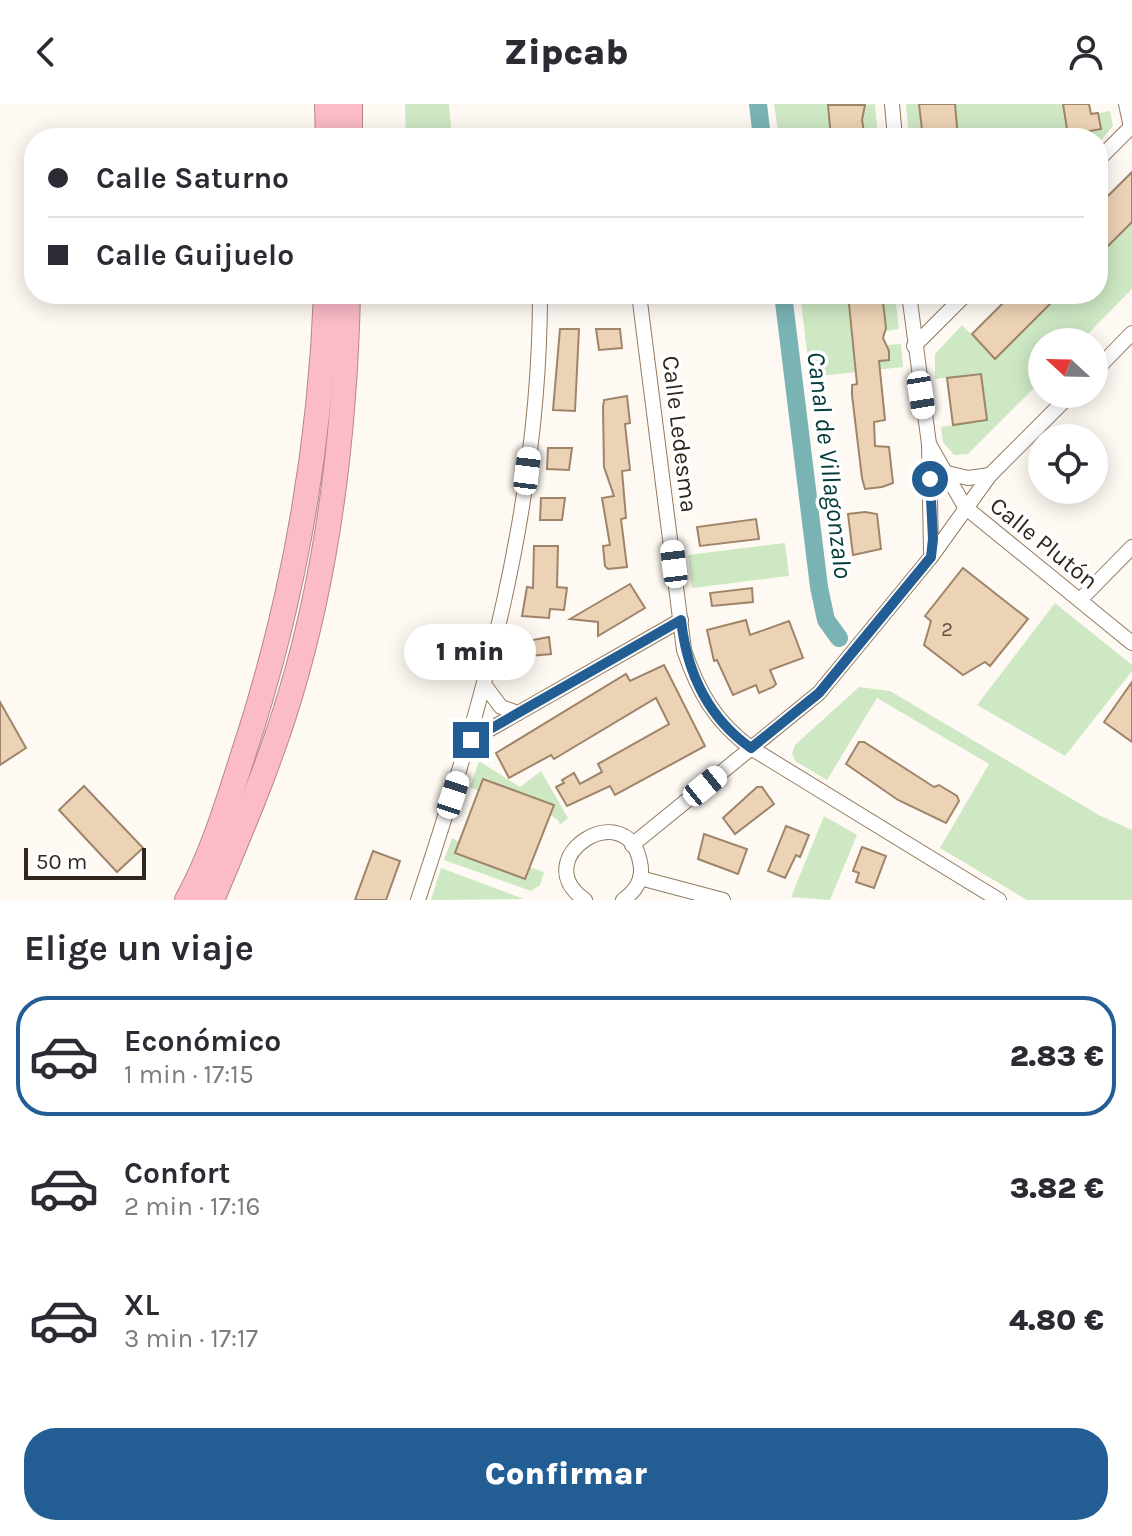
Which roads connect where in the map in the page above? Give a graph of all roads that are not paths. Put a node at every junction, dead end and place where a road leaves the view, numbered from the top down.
1 (327, 104) edge
2 (350, 104) edge
3 (892, 104) edge
4 (1126, 104) edge
5 (1132, 127) edge
6 (328, 128) edge
7 (350, 128) edge
8 (894, 128) edge
9 (1108, 150) edge
10 (326, 304) edge
11 (347, 304) edge
12 (539, 304) edge
13 (640, 304) edge
14 (910, 304) edge
15 (956, 304) edge
16 (1132, 333) edge
17 (914, 346) junction
18 (1108, 358) edge
19 (1057, 408) edge
20 (990, 475) junction
21 (937, 476) junction
22 (965, 507) junction
23 (1132, 547) edge
24 (931, 557) junction
25 (1080, 600) junction
26 (681, 620) junction
27 (1132, 643) edge
28 (486, 687) junction
29 (518, 713) junction
30 (471, 740) junction
31 (751, 748) junction
32 (632, 845) junction
33 (640, 878) junction
34 (574, 897) edge
35 (187, 900) edge
36 (212, 900) edge
37 (418, 900) edge
38 (623, 900) edge
39 (723, 900) edge
40 (999, 900) edge

1 - 6 highway
2 - 7 highway
3 - 8 street
4 - 5 street
5 - 9 street
10 - 35 highway
11 - 36 highway
12 - 28 street
13 - 26 street, Calle Ledesma
14 - 17 street
15 - 17 street
16 - 18 street
17 - 21 street
19 - 20 street
20 - 21 street
20 - 22 street
21 - 22 street, Calle Plutón
21 - 24 street
22 - 24 street
22 - 25 street, Calle Plutón
23 - 25 street
24 - 31 street
25 - 27 street, Calle Plutón
26 - 29 street
26 - 31 street, Calle Ledesma
28 - 29 street
28 - 30 street
29 - 30 street
30 - 37 street
31 - 32 street
31 - 40 street, Calle Ledesma
32 - 33 street
32 - 34 street
33 - 38 street
33 - 39 street

